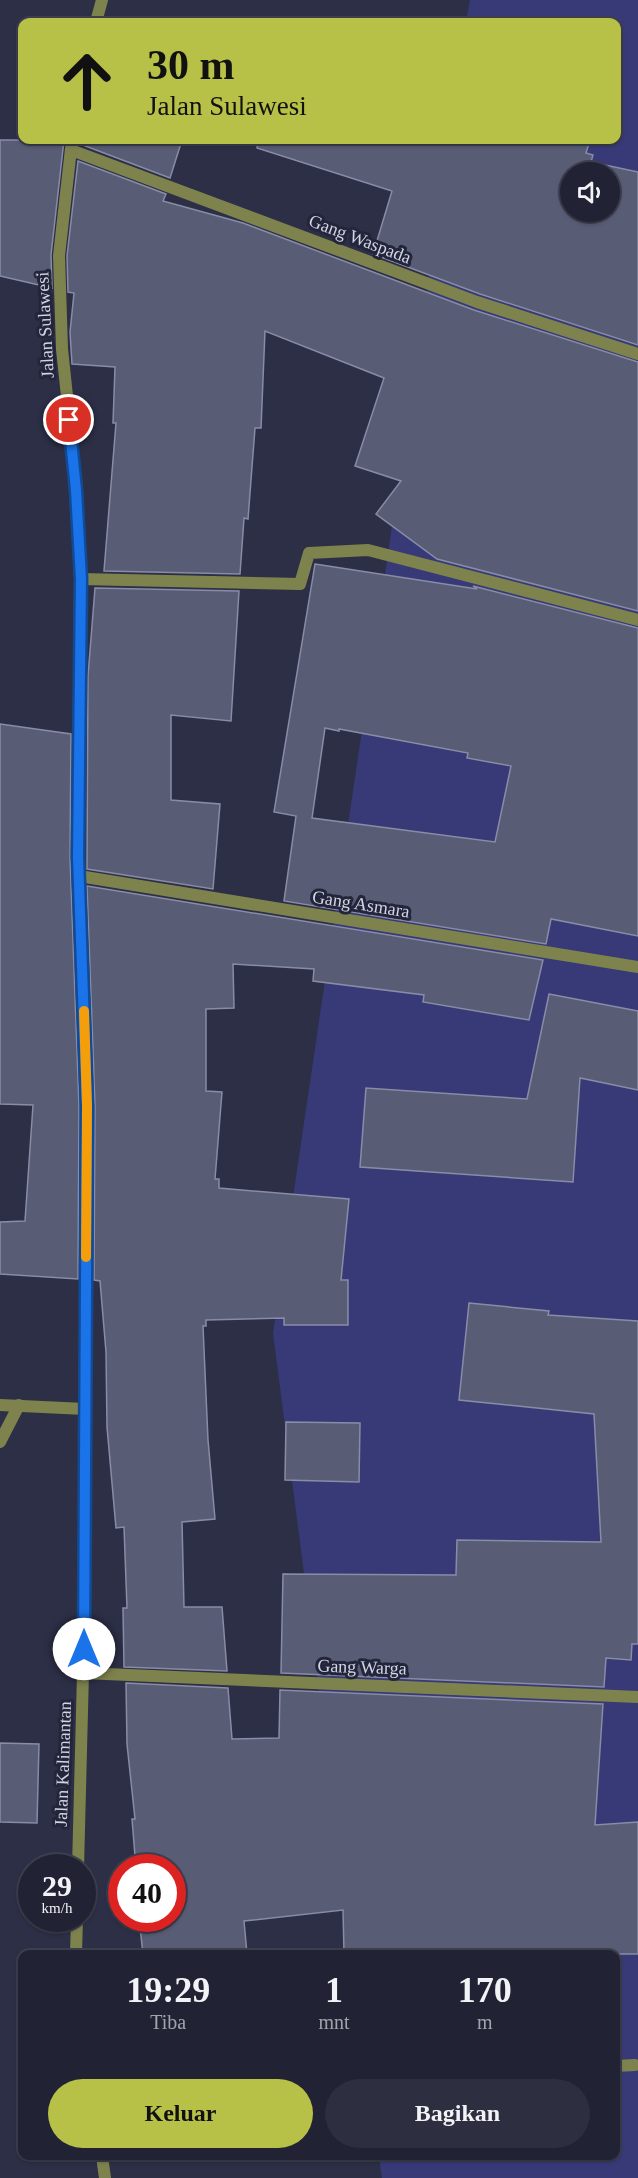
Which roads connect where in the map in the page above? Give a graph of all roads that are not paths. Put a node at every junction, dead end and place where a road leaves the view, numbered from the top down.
1 (102, 0) edge
2 (97, 18) edge
3 (72, 145) edge
4 (638, 354) edge
5 (81, 579) junction
6 (638, 620) edge
7 (79, 876) junction
8 (638, 967) edge
9 (0, 1405) edge
10 (19, 1405) junction
11 (85, 1409) junction
12 (0, 1442) edge
13 (83, 1673) junction
14 (638, 1697) edge
15 (78, 1854) edge
16 (77, 1932) edge
17 (76, 1950) edge
18 (635, 2065) dead end
19 (620, 2066) edge
20 (103, 2160) edge
21 (105, 2178) edge

1 - 2 street
3 - 4 street, Gang Waspada
3 - 5 street, Jalan Sulawesi
5 - 6 street
5 - 7 street, Jalan Sulawesi
7 - 8 street, Gang Asmara
7 - 11 street, Jalan Sulawesi
9 - 10 street
10 - 11 street
10 - 12 street
11 - 13 street, Jalan Kalimantan
13 - 14 street, Gang Warga
13 - 15 street, Jalan Kalimantan
16 - 17 street
18 - 19 street
20 - 21 street

